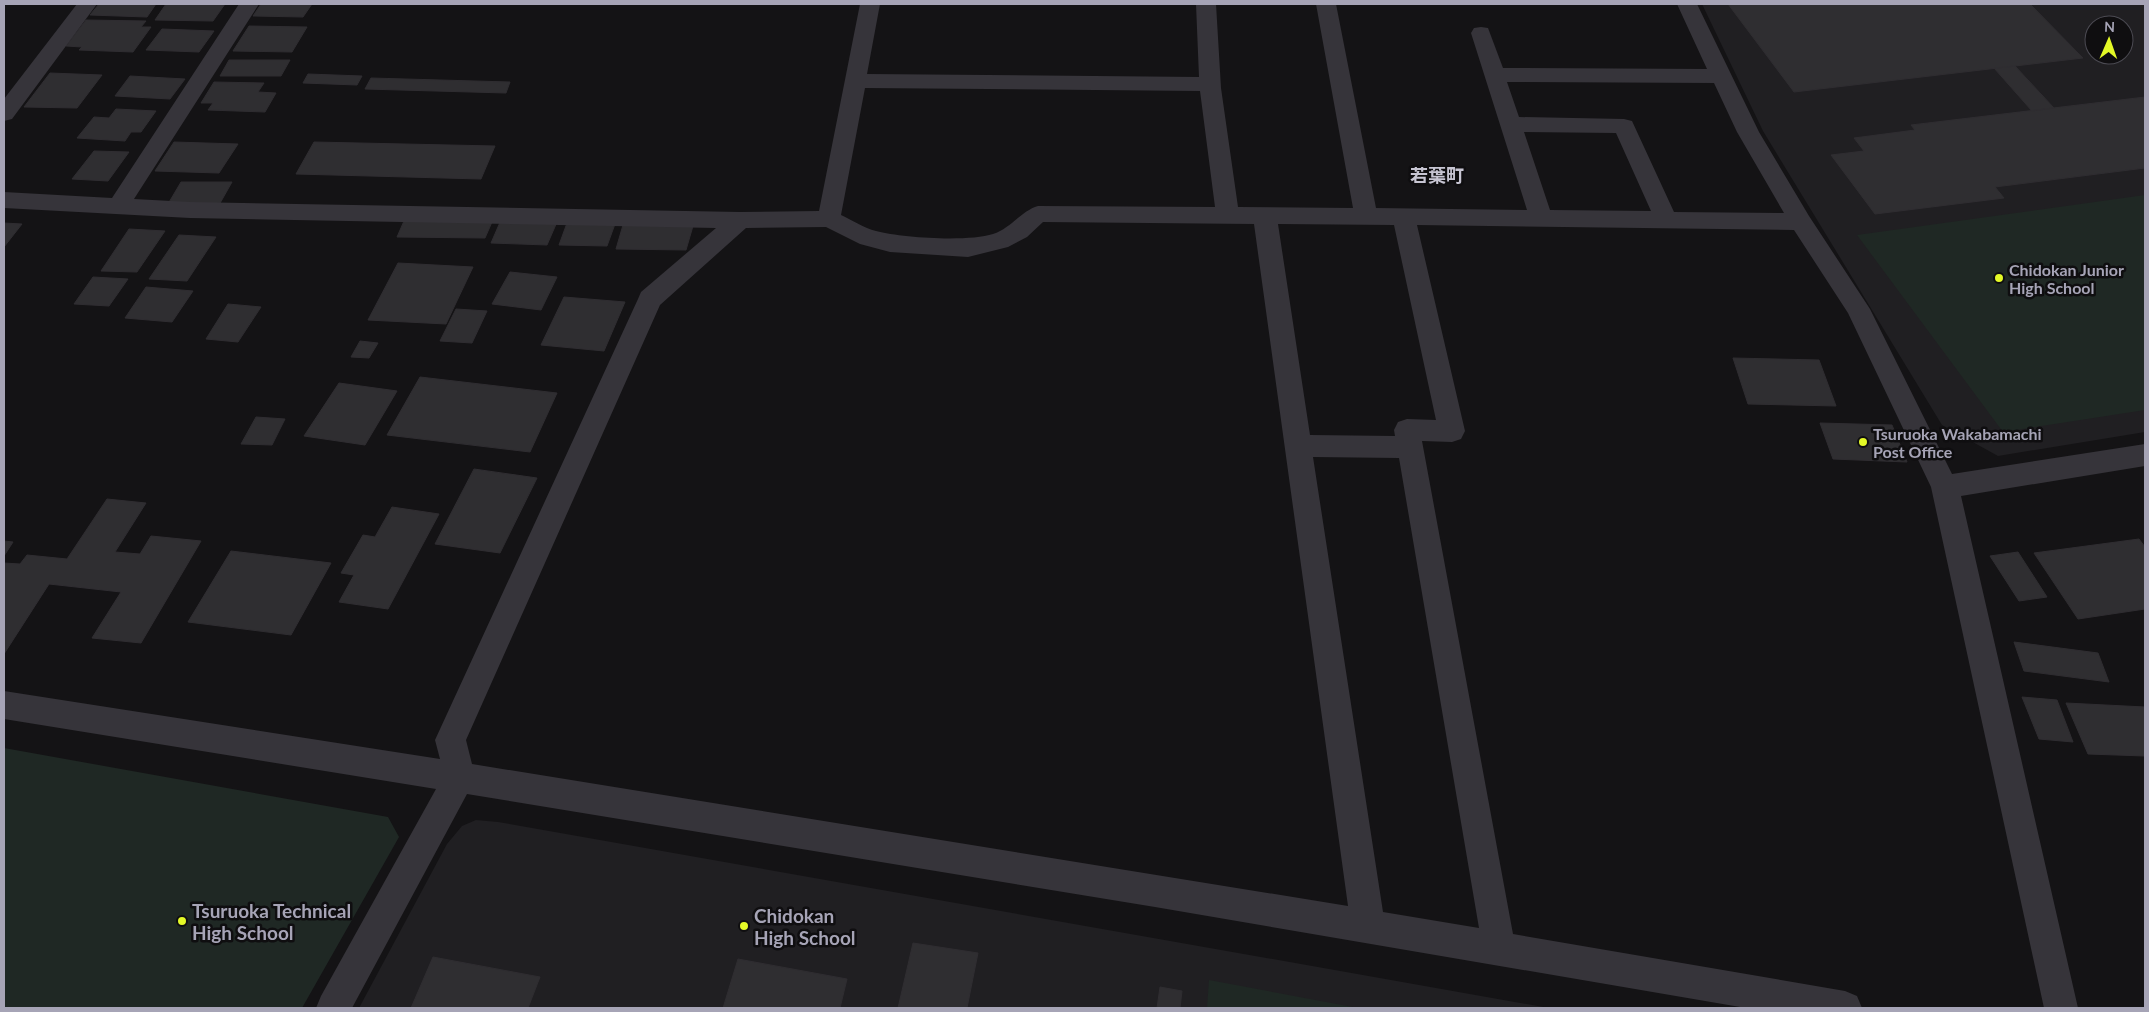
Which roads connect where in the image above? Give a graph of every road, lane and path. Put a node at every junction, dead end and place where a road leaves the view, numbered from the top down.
1 (87, 4) edge
2 (249, 4) edge
3 (870, 4) edge
4 (1206, 4) edge
5 (1326, 4) edge
6 (1687, 4) edge
7 (1481, 33) dead end
8 (1495, 76) junction
9 (1720, 76) junction
10 (856, 81) junction
11 (1209, 84) junction
12 (4, 114) edge
13 (1511, 124) junction
14 (4, 200) edge
15 (118, 206) junction
16 (1228, 216) junction
17 (1265, 217) junction
18 (1366, 218) junction
19 (1404, 218) junction
20 (1541, 218) junction
21 (829, 219) junction
22 (1666, 219) junction
23 (740, 220) junction
24 (1801, 222) junction
25 (1297, 446) junction
26 (1410, 447) junction
27 (2145, 455) edge
28 (1945, 487) junction
29 (4, 705) edge
30 (460, 776) junction
31 (1368, 926) junction
32 (1499, 948) junction
33 (333, 1008) edge
34 (1846, 1008) edge
35 (2061, 1008) edge

1 - 12 street
2 - 15 street
3 - 10 street
4 - 11 street
5 - 18 street
6 - 9 street
7 - 8 street
8 - 9 street
8 - 13 street
9 - 24 street
10 - 11 street
10 - 21 street
11 - 16 street
13 - 20 street
13 - 22 street
14 - 15 street
15 - 23 street
16 - 17 street
16 - 21 street
17 - 18 street
17 - 25 street
18 - 19 street
19 - 20 street
19 - 26 street
20 - 22 street
21 - 23 street
22 - 24 street
23 - 30 street
24 - 28 street
25 - 26 street
25 - 31 street
26 - 32 street
27 - 28 street
28 - 35 street
29 - 30 street
30 - 31 street
30 - 33 street
31 - 32 street
32 - 34 street

